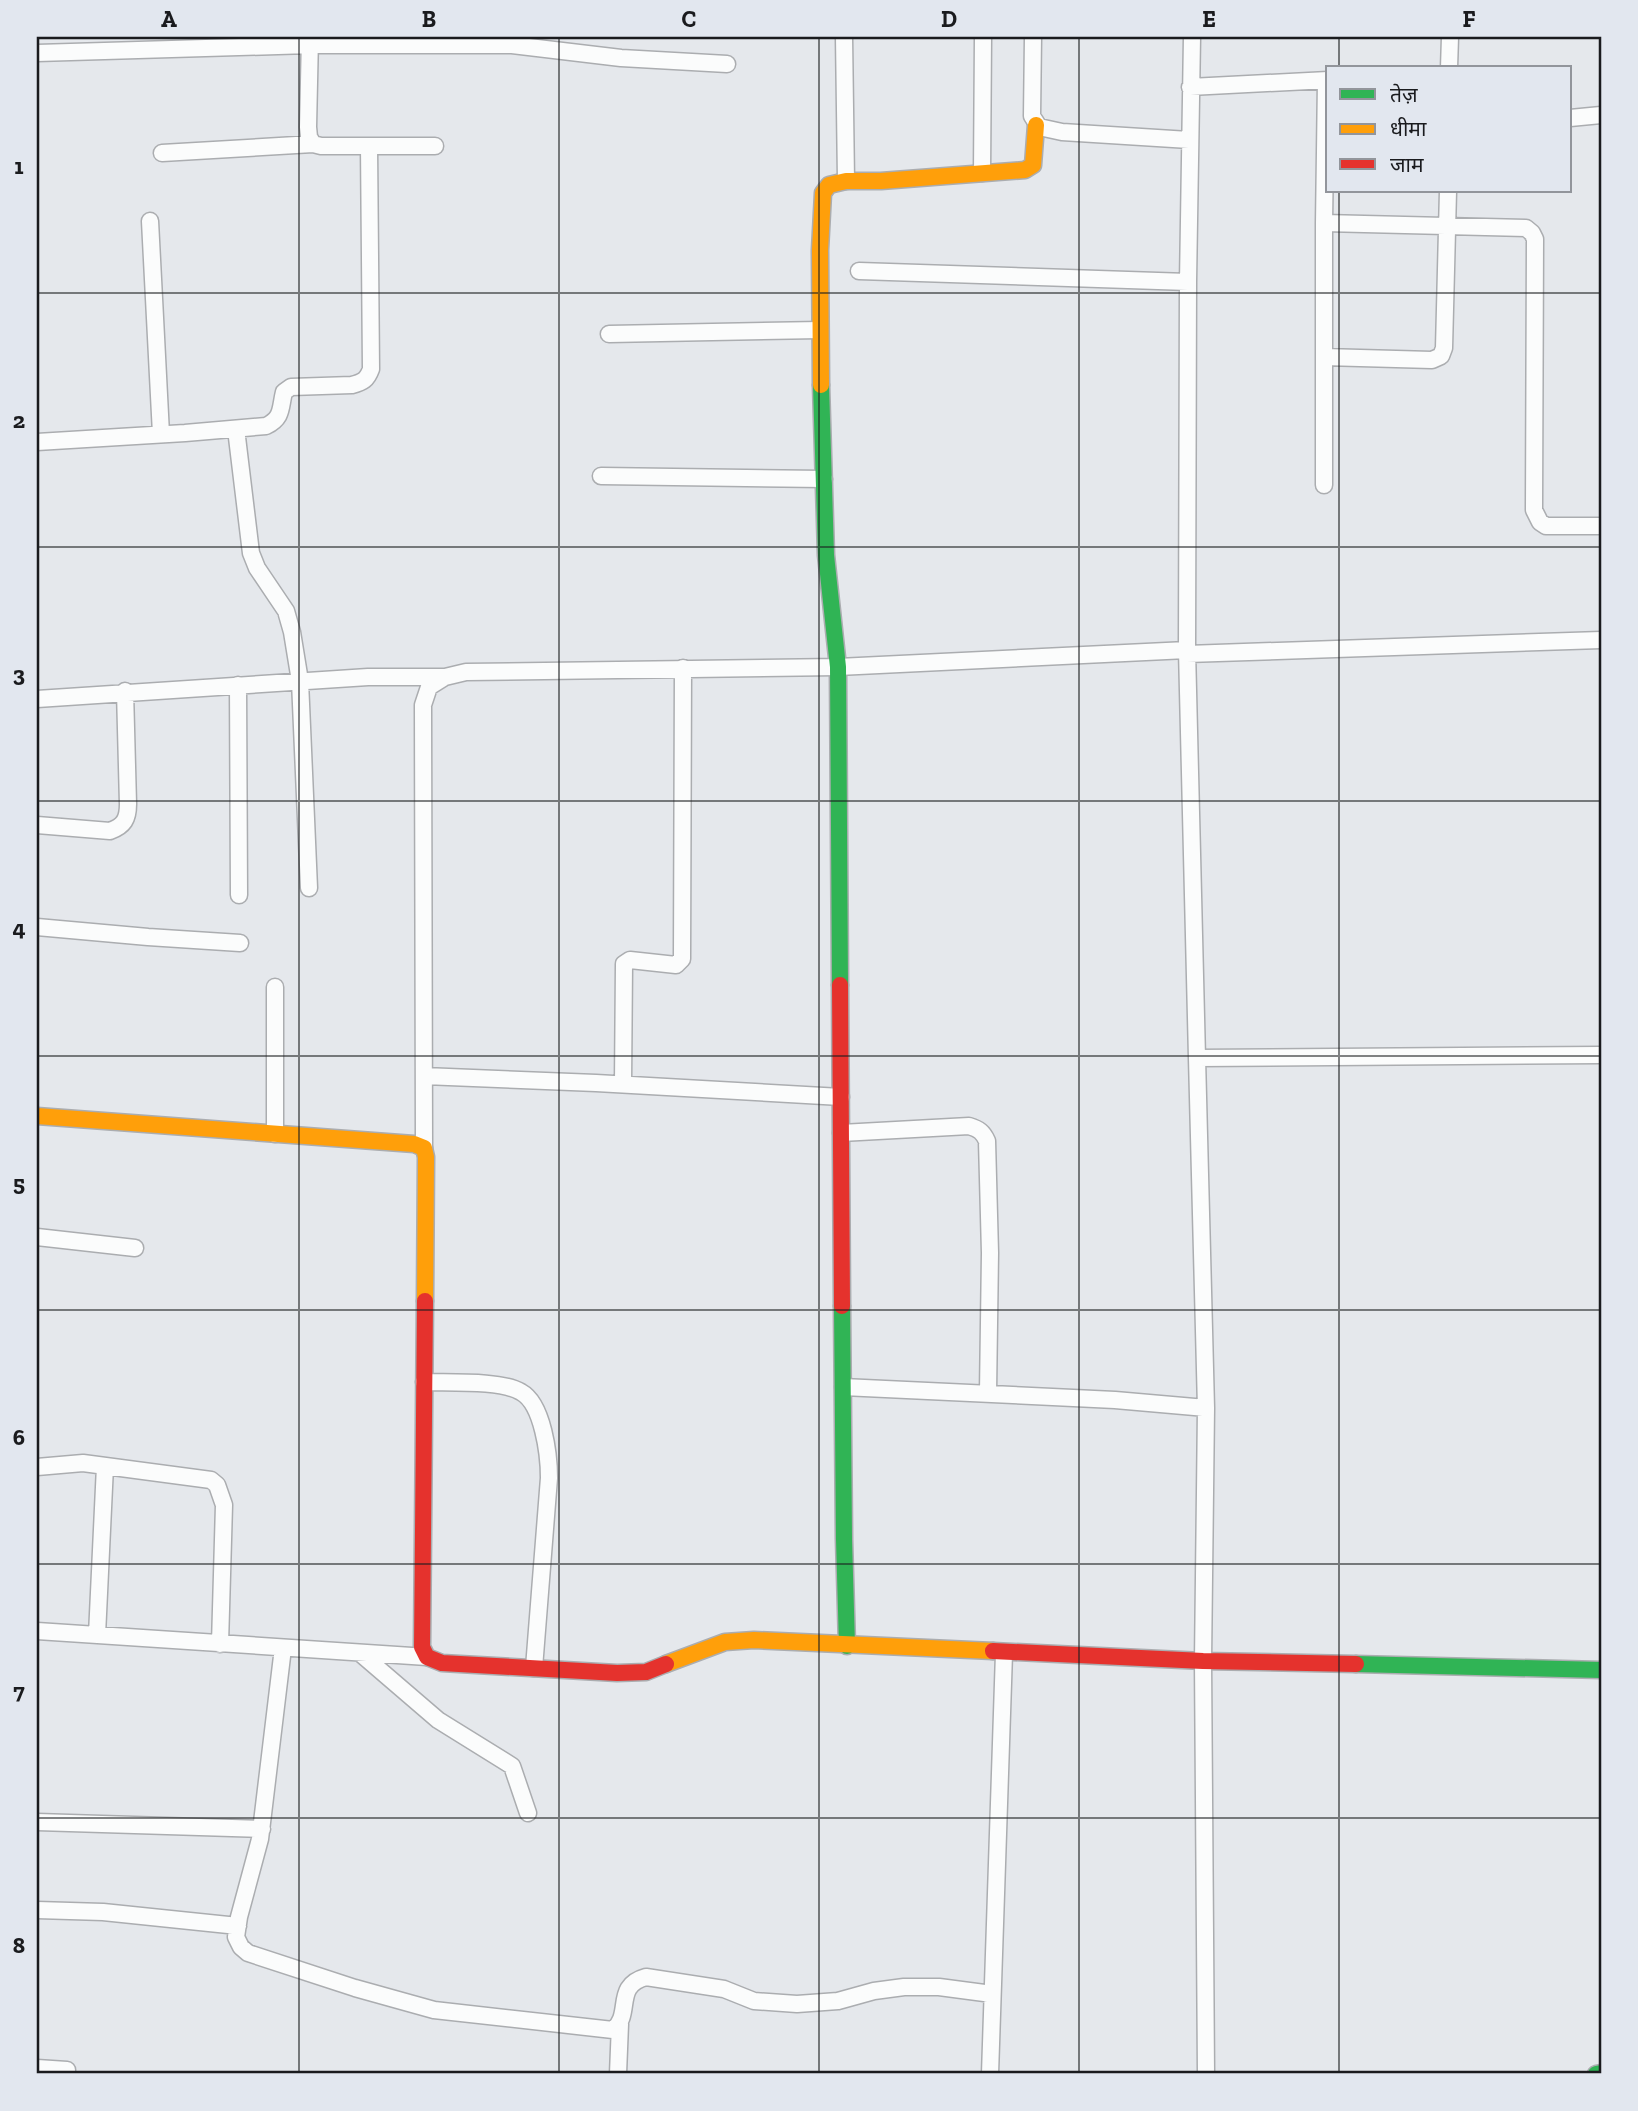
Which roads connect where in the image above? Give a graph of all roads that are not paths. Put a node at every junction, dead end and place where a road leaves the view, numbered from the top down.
1 (844, 37) edge
2 (983, 37) edge
3 (1033, 37) edge
4 (1192, 37) edge
5 (1450, 37) edge
6 (310, 41) edge
7 (37, 53) edge
8 (727, 64) dead end
9 (1449, 66) edge
10 (1326, 80) edge
11 (1190, 87) junction
12 (1601, 115) edge
13 (1572, 118) edge
14 (1036, 125) junction
15 (1326, 128) edge
16 (1189, 139) junction
17 (313, 144) junction
18 (369, 146) junction
19 (435, 146) dead end
20 (162, 153) dead end
21 (982, 173) junction
22 (846, 181) junction
23 (1448, 192) edge
24 (150, 221) dead end
25 (1324, 223) junction
26 (1448, 225) junction
27 (859, 271) dead end
28 (1188, 282) junction
29 (820, 330) junction
30 (609, 334) dead end
31 (1324, 356) junction
32 (236, 429) junction
33 (161, 435) junction
34 (37, 442) edge
35 (601, 476) dead end
36 (824, 479) junction
37 (1324, 485) dead end
38 (1601, 527) edge
39 (1601, 640) edge
40 (1187, 652) junction
41 (838, 667) junction
42 (683, 668) junction
43 (445, 677) junction
44 (300, 681) junction
45 (238, 685) junction
46 (125, 691) junction
47 (37, 699) edge
48 (37, 825) edge
49 (309, 888) dead end
50 (240, 895) dead end
51 (37, 927) edge
52 (240, 943) dead end
53 (275, 987) dead end
54 (1601, 1055) edge
55 (1197, 1058) junction
56 (424, 1076) junction
57 (623, 1084) junction
58 (841, 1097) junction
59 (37, 1116) edge
60 (841, 1133) junction
61 (275, 1134) junction
62 (424, 1148) junction
63 (37, 1237) edge
64 (135, 1248) dead end
65 (424, 1382) junction
66 (843, 1387) junction
67 (988, 1393) junction
68 (1206, 1408) junction
69 (105, 1466) junction
70 (37, 1467) edge
71 (37, 1631) edge
72 (97, 1635) junction
73 (220, 1644) junction
74 (847, 1646) junction
75 (283, 1648) junction
76 (360, 1653) junction
77 (1004, 1653) junction
78 (427, 1657) junction
79 (1203, 1661) junction
80 (534, 1668) junction
81 (1601, 1670) edge
82 (527, 1813) dead end
83 (37, 1822) edge
84 (262, 1829) junction
85 (37, 1910) edge
86 (238, 1926) junction
87 (992, 1994) junction
88 (620, 2024) junction
89 (37, 2068) edge
90 (67, 2070) dead end
91 (1601, 2073) edge
92 (618, 2074) edge
93 (990, 2074) edge
94 (1206, 2074) edge
95 (1596, 2074) edge

1 - 22 street
2 - 21 street
3 - 14 street
4 - 11 street
5 - 9 street
6 - 7 street
6 - 8 street
6 - 17 street
10 - 11 street
11 - 16 street
12 - 13 street
14 - 16 street
14 - 21 main road
15 - 25 street
16 - 28 street
17 - 18 street
17 - 20 street
18 - 19 street
18 - 32 street
21 - 22 main road
22 - 29 main road
23 - 26 street
24 - 33 street
25 - 26 street
25 - 31 street
26 - 31 street
26 - 38 street
27 - 28 street
28 - 40 street
29 - 30 street
29 - 36 main road
31 - 37 street
32 - 33 street
32 - 44 street
33 - 34 street
35 - 36 street
36 - 41 main road
39 - 40 street
40 - 41 street
40 - 55 street
41 - 42 street
41 - 58 main road
42 - 43 street
42 - 57 street
43 - 44 street
43 - 56 street
44 - 45 street
44 - 49 street
45 - 46 street
45 - 50 street
46 - 47 street
46 - 48 street
51 - 52 street
53 - 61 street
54 - 55 street
55 - 68 street
56 - 57 street
56 - 62 street
57 - 58 street
58 - 60 main road
59 - 61 main road
60 - 66 main road
60 - 67 street
61 - 62 main road
62 - 65 main road
63 - 64 street
65 - 78 main road
65 - 80 street
66 - 67 street
66 - 74 main road
67 - 68 street
68 - 79 street
69 - 70 street
69 - 72 street
69 - 73 street
71 - 72 street
72 - 73 street
73 - 75 street
74 - 77 main road
74 - 80 main road
75 - 76 street
75 - 84 street
76 - 78 street
76 - 82 street
77 - 79 main road
77 - 87 street
78 - 80 main road
79 - 81 main road
79 - 94 street
83 - 84 street
84 - 86 street
85 - 86 street
86 - 88 street
87 - 88 street
87 - 93 street
88 - 92 street
89 - 90 street
91 - 95 main road

